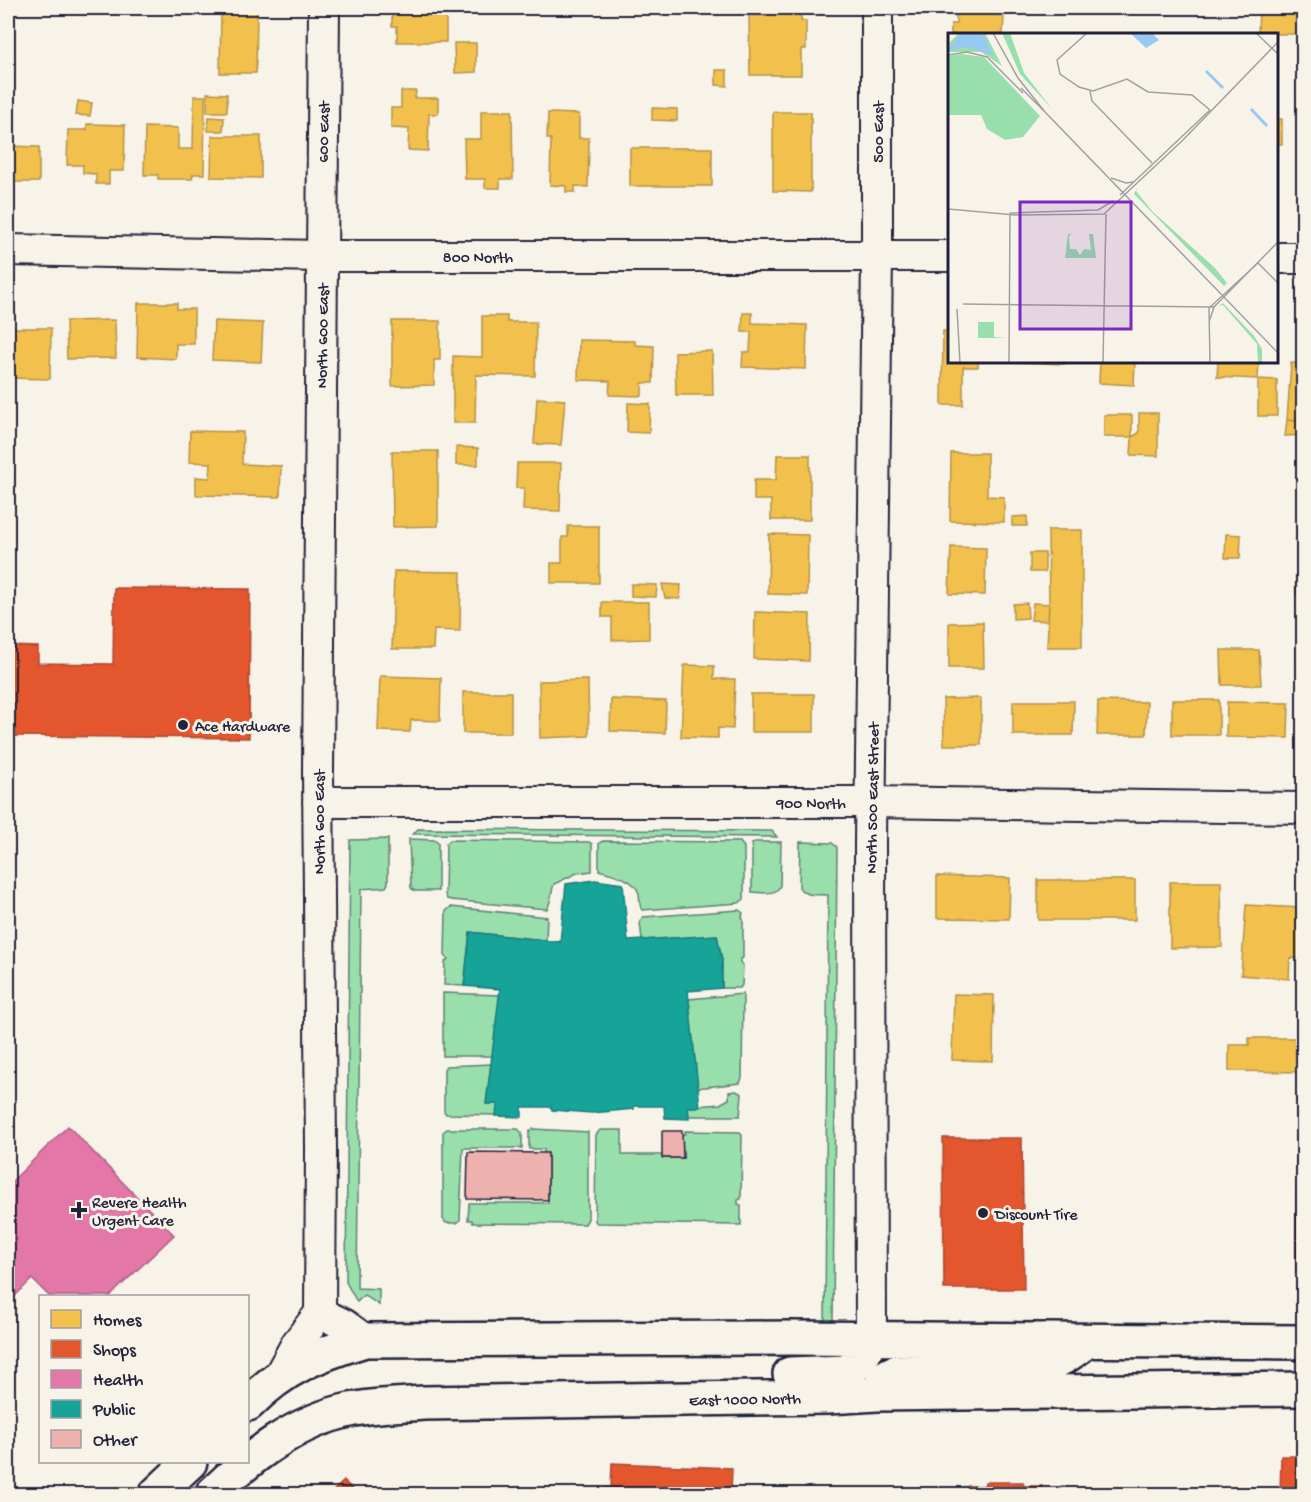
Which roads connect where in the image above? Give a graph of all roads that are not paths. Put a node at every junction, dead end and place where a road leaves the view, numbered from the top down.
1 (324, 8) edge
2 (877, 8) edge
3 (8, 250) edge
4 (321, 256) junction
5 (877, 256) junction
6 (948, 256) edge
7 (1278, 258) edge
8 (1304, 258) edge
9 (318, 802) junction
10 (871, 802) junction
11 (1304, 808) edge
12 (320, 1313) junction
13 (871, 1339) junction
14 (365, 1340) junction
15 (1085, 1342) junction
16 (1304, 1342) edge
17 (279, 1376) junction
18 (1304, 1389) edge
19 (877, 1394) junction
20 (657, 1399) junction
21 (249, 1403) edge
22 (249, 1461) edge
23 (188, 1463) edge
24 (246, 1463) edge
25 (156, 1494) edge
26 (212, 1494) edge

1 - 4 street, 600 East
2 - 5 street, 500 East
3 - 4 street, 800 North
4 - 5 street, 800 North
4 - 9 street, North 600 East
5 - 6 street, 800 North
5 - 10 street, North 500 East Street
7 - 8 street
9 - 10 street, 900 North
9 - 12 street, North 600 East
10 - 11 street, 900 North
10 - 13 street, North 500 East Street
12 - 14 street
12 - 17 street
13 - 14 main road
13 - 15 main road
13 - 20 main road
14 - 17 main road
15 - 16 main road
15 - 19 main road
17 - 21 main road
18 - 19 main road, East 1000 North
19 - 20 main road, East 1000 North
20 - 22 main road, East 1000 North
23 - 25 main road
24 - 26 main road, East 1000 North

